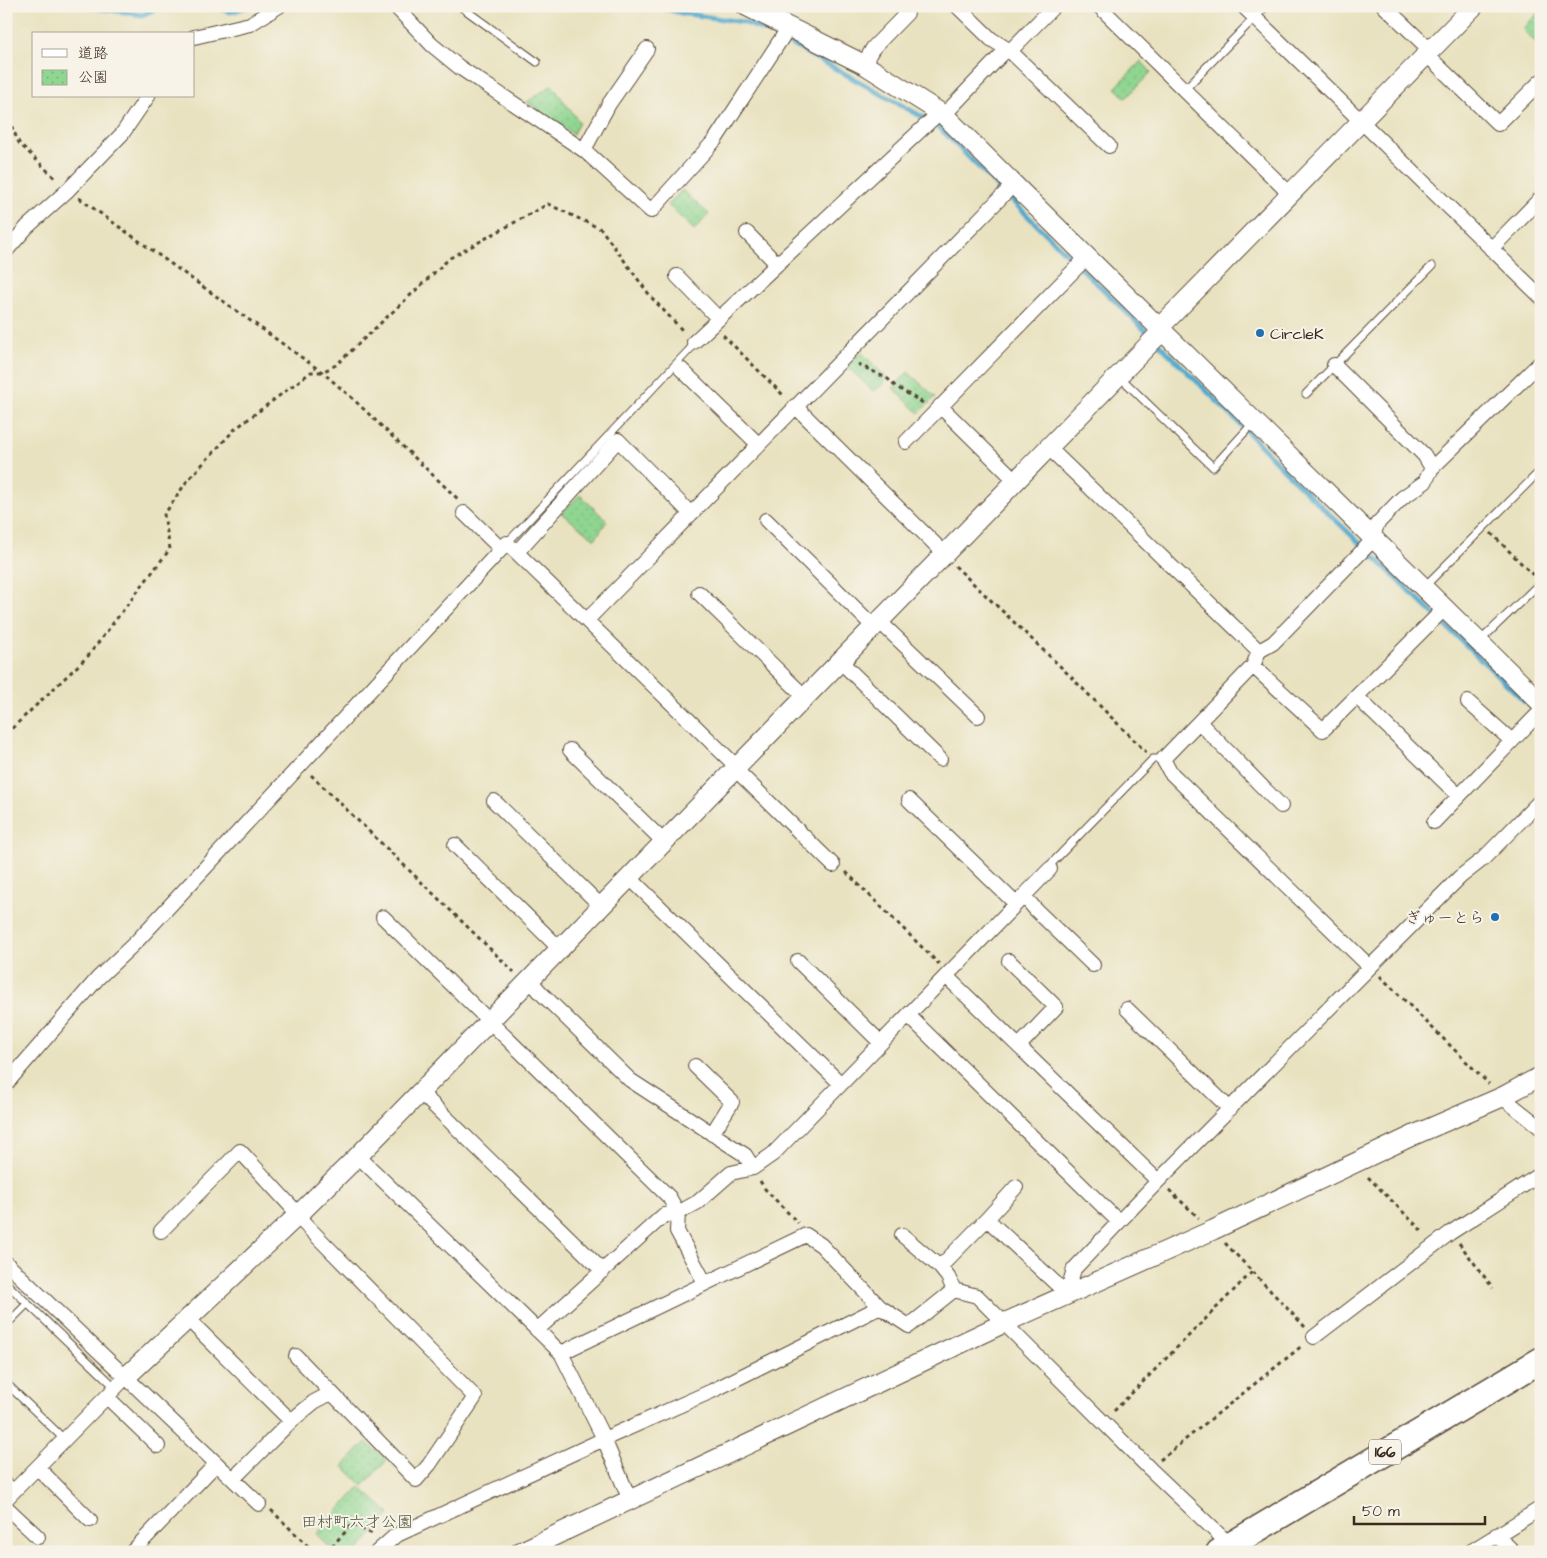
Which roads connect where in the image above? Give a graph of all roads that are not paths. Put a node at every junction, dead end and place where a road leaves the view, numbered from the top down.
1 (279, 6) edge
2 (395, 6) edge
3 (460, 6) edge
4 (746, 6) edge
5 (957, 6) edge
6 (1054, 6) edge
7 (1099, 6) edge
8 (1243, 6) edge
9 (1266, 6) edge
10 (1384, 6) edge
11 (1474, 6) edge
12 (907, 13) dead end
13 (1255, 18) junction
14 (788, 30) junction
15 (195, 37) edge
16 (647, 49) dead end
17 (1009, 50) junction
18 (1428, 52) junction
19 (537, 62) dead end
20 (863, 65) junction
21 (1541, 81) edge
22 (1184, 90) junction
23 (147, 98) edge
24 (936, 117) junction
25 (1360, 121) junction
26 (1110, 146) dead end
27 (584, 150) junction
28 (1007, 190) junction
29 (1290, 194) junction
30 (1541, 198) edge
31 (747, 233) dead end
32 (1490, 249) junction
33 (6, 251) edge
34 (1081, 263) junction
35 (776, 264) junction
36 (1432, 266) dead end
37 (677, 276) dead end
38 (1541, 297) edge
39 (715, 321) junction
40 (1157, 335) junction
41 (694, 342) joint
42 (1541, 362) edge
43 (1334, 365) junction
44 (681, 369) dead end
45 (1118, 376) junction
46 (1306, 394) dead end
47 (795, 406) junction
48 (936, 410) junction
49 (1249, 428) junction
50 (906, 442) dead end
51 (758, 444) junction
52 (1049, 448) junction
53 (1432, 468) junction
54 (1541, 470) edge
55 (1016, 481) junction
56 (464, 513) road end
57 (691, 514) junction
58 (766, 520) dead end
59 (1368, 545) junction
60 (508, 548) junction
61 (944, 555) junction
62 (1541, 582) edge
63 (1424, 588) junction
64 (699, 593) dead end
65 (1443, 609) junction
66 (587, 620) junction
67 (877, 624) junction
68 (1480, 642) junction
69 (1259, 651) junction
70 (840, 661) junction
71 (1253, 666) junction
72 (805, 697) junction
73 (1357, 697) junction
74 (1468, 702) dead end
75 (1539, 711) edge
76 (978, 716) dead end
77 (1199, 722) junction
78 (1512, 741) junction
79 (570, 750) dead end
80 (940, 759) dead end
81 (1158, 759) junction
82 (736, 768) junction
83 (1459, 796) junction
84 (909, 800) dead end
85 (1541, 800) edge
86 (494, 801) dead end
87 (1282, 806) dead end
88 (1434, 822) dead end
89 (664, 842) junction
90 (455, 845) dead end
91 (833, 865) road end
92 (1050, 869) joint
93 (630, 878) junction
94 (1020, 900) junction
95 (602, 907) junction
96 (383, 917) dead end
97 (560, 950) junction
98 (798, 961) dead end
99 (1009, 961) dead end
100 (1093, 966) dead end
101 (1370, 967) junction
102 (947, 975) junction
103 (530, 980) junction
104 (1127, 1009) dead end
105 (908, 1016) junction
106 (488, 1022) junction
107 (881, 1044) junction
108 (1019, 1046) junction
109 (695, 1066) dead end
110 (1541, 1076) edge
111 (6, 1084) edge
112 (841, 1084) junction
113 (420, 1092) junction
114 (1502, 1096) junction
115 (1230, 1109) junction
116 (1541, 1128) edge
117 (712, 1134) junction
118 (358, 1156) junction
119 (753, 1168) junction
120 (1541, 1174) edge
121 (1158, 1181) junction
122 (1016, 1187) dead end
123 (678, 1213) junction
124 (298, 1215) junction
125 (987, 1219) junction
126 (1120, 1222) junction
127 (161, 1231) dead end
128 (902, 1235) dead end
129 (6, 1263) edge
130 (940, 1267) junction
131 (603, 1271) junction
132 (6, 1283) edge
133 (705, 1283) junction
134 (954, 1290) junction
135 (1067, 1294) junction
136 (27, 1304) junction
137 (880, 1306) junction
138 (188, 1319) junction
139 (1004, 1323) junction
140 (6, 1325) edge
141 (537, 1330) junction
142 (1314, 1337) road end
143 (561, 1353) junction
144 (296, 1356) dead end
145 (1541, 1360) edge
146 (6, 1382) edge
147 (116, 1388) junction
148 (331, 1393) junction
149 (292, 1421) junction
150 (604, 1439) junction
151 (65, 1440) junction
152 (158, 1446) dead end
153 (216, 1464) junction
154 (38, 1468) junction
155 (233, 1478) junction
156 (6, 1480) edge
157 (11, 1495) edge
158 (630, 1500) junction
159 (259, 1504) road end
160 (6, 1507) edge
161 (1541, 1508) edge
162 (90, 1520) dead end
163 (1496, 1535) junction
164 (38, 1537) dead end
165 (381, 1548) edge
166 (1232, 1550) edge
167 (132, 1552) edge
168 (520, 1552) edge
169 (1470, 1552) edge
170 (1514, 1552) edge

1 - 15 street
2 - 27 street
3 - 19 lane
4 - 14 street
5 - 17 street
6 - 17 street
7 - 22 street
8 - 13 street
9 - 13 lane
10 - 18 street
11 - 18 street
12 - 20 street
13 - 22 lane
13 - 25 street
14 - 20 street
14 - 27 street
16 - 27 street
17 - 24 street
17 - 26 street
18 - 21 street
18 - 25 street
20 - 24 street
22 - 29 street
23 - 33 street
24 - 28 street
24 - 35 street
25 - 29 street
25 - 32 street
28 - 34 street
28 - 47 street
29 - 40 street
30 - 32 street
31 - 35 street
32 - 38 street
34 - 40 street
34 - 48 street
35 - 39 street
36 - 43 lane
37 - 39 street
39 - 41 street
40 - 45 street
40 - 49 street
41 - 60 lane
42 - 53 street
43 - 46 lane
43 - 53 street
44 - 51 street
45 - 49 lane
45 - 52 street
47 - 51 street
47 - 61 street
48 - 50 street
48 - 55 street
49 - 59 street
51 - 57 street
52 - 55 street
52 - 69 street
53 - 59 street
54 - 63 lane
55 - 61 street
56 - 60 street
57 - 60 street
57 - 66 street
58 - 67 street
59 - 63 street
59 - 69 street
60 - 66 street
60 - 111 street
61 - 67 street
62 - 68 lane
63 - 65 street
64 - 72 street
65 - 68 street
65 - 73 street
66 - 82 street
67 - 70 street
67 - 76 street
68 - 75 street
69 - 71 street
70 - 72 street
70 - 80 street
71 - 73 street
71 - 77 street
72 - 82 street
73 - 83 street
74 - 78 street
75 - 78 street
77 - 81 street
77 - 87 street
78 - 83 street
79 - 89 street
81 - 92 lane
81 - 101 street
82 - 89 street
82 - 91 street
83 - 88 street
84 - 94 street
85 - 101 street
86 - 95 street
89 - 93 street
90 - 97 street
92 - 94 street
93 - 95 street
93 - 112 street
94 - 100 street
94 - 102 street
95 - 97 street
96 - 106 street
97 - 103 street
98 - 107 street
99 - 108 street
101 - 115 street
102 - 105 street
102 - 108 street
103 - 106 street
103 - 117 street
104 - 115 street
105 - 107 street
105 - 126 street
106 - 113 street
106 - 123 street
107 - 112 street
108 - 121 street
109 - 117 street
110 - 114 street
112 - 119 street
113 - 118 street
113 - 131 street
114 - 116 street
114 - 135 street
115 - 121 street
117 - 119 street
118 - 124 street
118 - 141 street
119 - 123 street
120 - 142 street
121 - 126 street
122 - 125 street
123 - 131 street
123 - 133 street
124 - 127 street
124 - 138 street
124 - 148 street
125 - 130 street
125 - 135 street
126 - 135 street
128 - 130 street
129 - 147 street
130 - 134 street
131 - 141 street
132 - 136 lane
133 - 137 street
133 - 143 street
134 - 137 street
134 - 139 street
135 - 139 street
136 - 140 lane
136 - 147 lane
137 - 150 street
138 - 147 street
138 - 149 street
139 - 158 street
139 - 166 street
141 - 143 street
143 - 150 street
144 - 148 street
145 - 166 highway, 166
146 - 151 lane
147 - 151 street
147 - 152 street
147 - 153 street
148 - 149 street
149 - 155 street
150 - 158 street
150 - 165 street
151 - 154 street
153 - 155 street
153 - 167 street
154 - 157 street
154 - 162 street
155 - 159 street
156 - 157 lane
158 - 168 street
160 - 164 street
161 - 163 street
163 - 169 street
163 - 170 street

